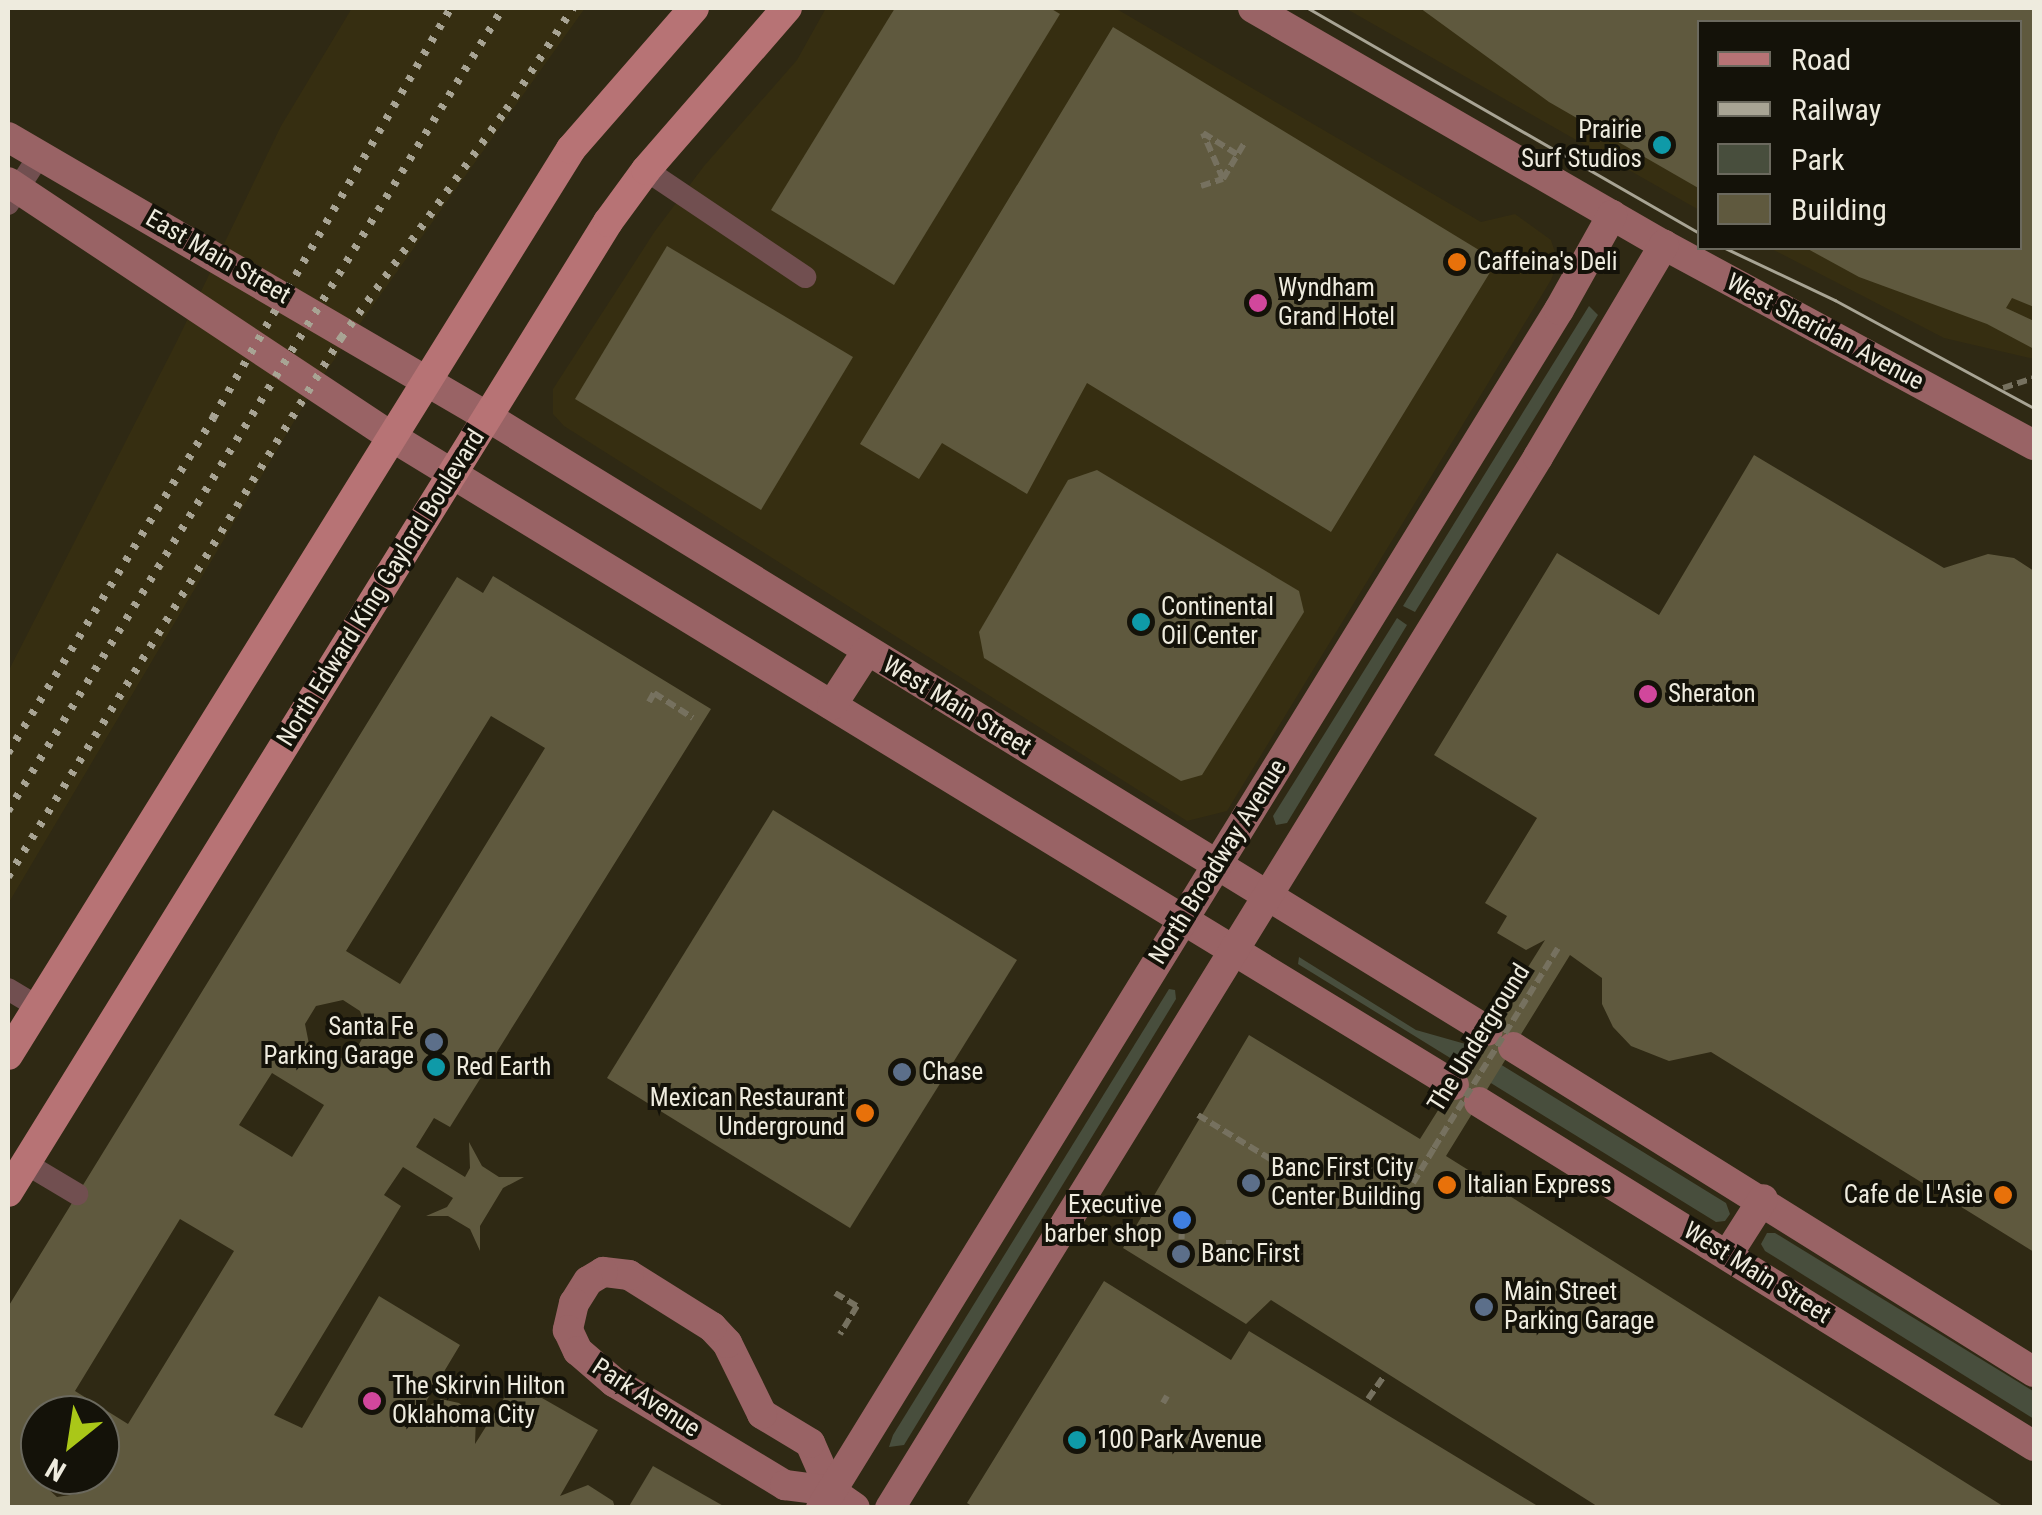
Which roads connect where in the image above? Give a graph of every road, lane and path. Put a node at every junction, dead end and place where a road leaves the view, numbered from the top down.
1 (694, 8) edge
2 (787, 8) edge
3 (1253, 8) edge
4 (8, 137) edge
5 (1245, 142) dead end
6 (41, 154) junction
7 (1237, 154) junction
8 (646, 170) junction
9 (1223, 179) junction
10 (1202, 186) dead end
11 (12, 192) edge
12 (1612, 215) junction
13 (1664, 244) junction
14 (805, 277) dead end
15 (426, 380) junction
16 (488, 417) junction
17 (392, 437) junction
18 (2034, 445) edge
19 (452, 474) junction
20 (867, 651) junction
21 (649, 702) dead end
22 (832, 705) junction
23 (693, 718) dead end
24 (1216, 865) junction
25 (1267, 896) junction
26 (1181, 921) junction
27 (1558, 948) dead end
28 (1233, 952) junction
29 (8, 989) edge
30 (38, 1007) junction
31 (8, 1055) edge
32 (1198, 1115) dead end
33 (1245, 1144) junction
34 (1239, 1151) dead end
35 (16, 1153) edge
36 (1290, 1171) dead end
37 (1412, 1183) dead end
38 (8, 1192) edge
39 (76, 1194) dead end
40 (1762, 1199) junction
41 (1182, 1220) dead end
42 (1128, 1222) dead end
43 (1119, 1233) dead end
44 (1228, 1240) dead end
45 (1181, 1254) dead end
46 (1728, 1254) junction
47 (1229, 1256) dead end
48 (835, 1293) dead end
49 (840, 1334) dead end
50 (2034, 1372) edge
51 (1385, 1375) dead end
52 (1368, 1399) dead end
53 (2034, 1446) edge
54 (836, 1502) edge
55 (890, 1508) edge

1 - 15 main road
2 - 8 main road, North Edward King Gaylord Boulevard
3 - 12 main road, West Sheridan Avenue
4 - 6 main road, East Main Street
5 - 7 path
6 - 11 lane
6 - 15 main road, East Main Street
7 - 9 path
7 - 9 path
8 - 14 lane
8 - 16 main road, North Edward King Gaylord Boulevard
9 - 10 path
11 - 17 main road, East Main Street
12 - 13 main road, West Sheridan Avenue
12 - 24 main road, North Broadway Avenue
13 - 18 main road, West Sheridan Avenue
13 - 25 main road
15 - 16 main road, West Main Street
15 - 17 main road
16 - 19 main road, North Edward King Gaylord Boulevard
16 - 20 main road, West Main Street
17 - 19 main road, West Main Street
17 - 30 main road
19 - 22 main road, West Main Street
19 - 35 main road, North Edward King Gaylord Boulevard
20 - 22 main road
20 - 24 main road, West Main Street
21 - 23 path
22 - 26 main road, West Main Street
24 - 25 main road, West Main Street
24 - 26 main road, North Broadway Avenue
25 - 28 main road
25 - 40 main road, West Main Street
26 - 28 main road, West Main Street
26 - 54 main road, North Broadway Avenue
27 - 37 path, The Underground, bridge
28 - 46 main road, West Main Street
28 - 55 main road
29 - 30 lane
30 - 31 main road
32 - 33 path
33 - 34 path
33 - 36 path
35 - 38 main road, North Edward King Gaylord Boulevard
35 - 39 lane
40 - 46 main road
40 - 50 main road, West Main Street
41 - 45 path
42 - 43 path
44 - 47 path
46 - 53 main road, West Main Street
48 - 49 path
51 - 52 path
54 - 54 main road, Park Avenue

